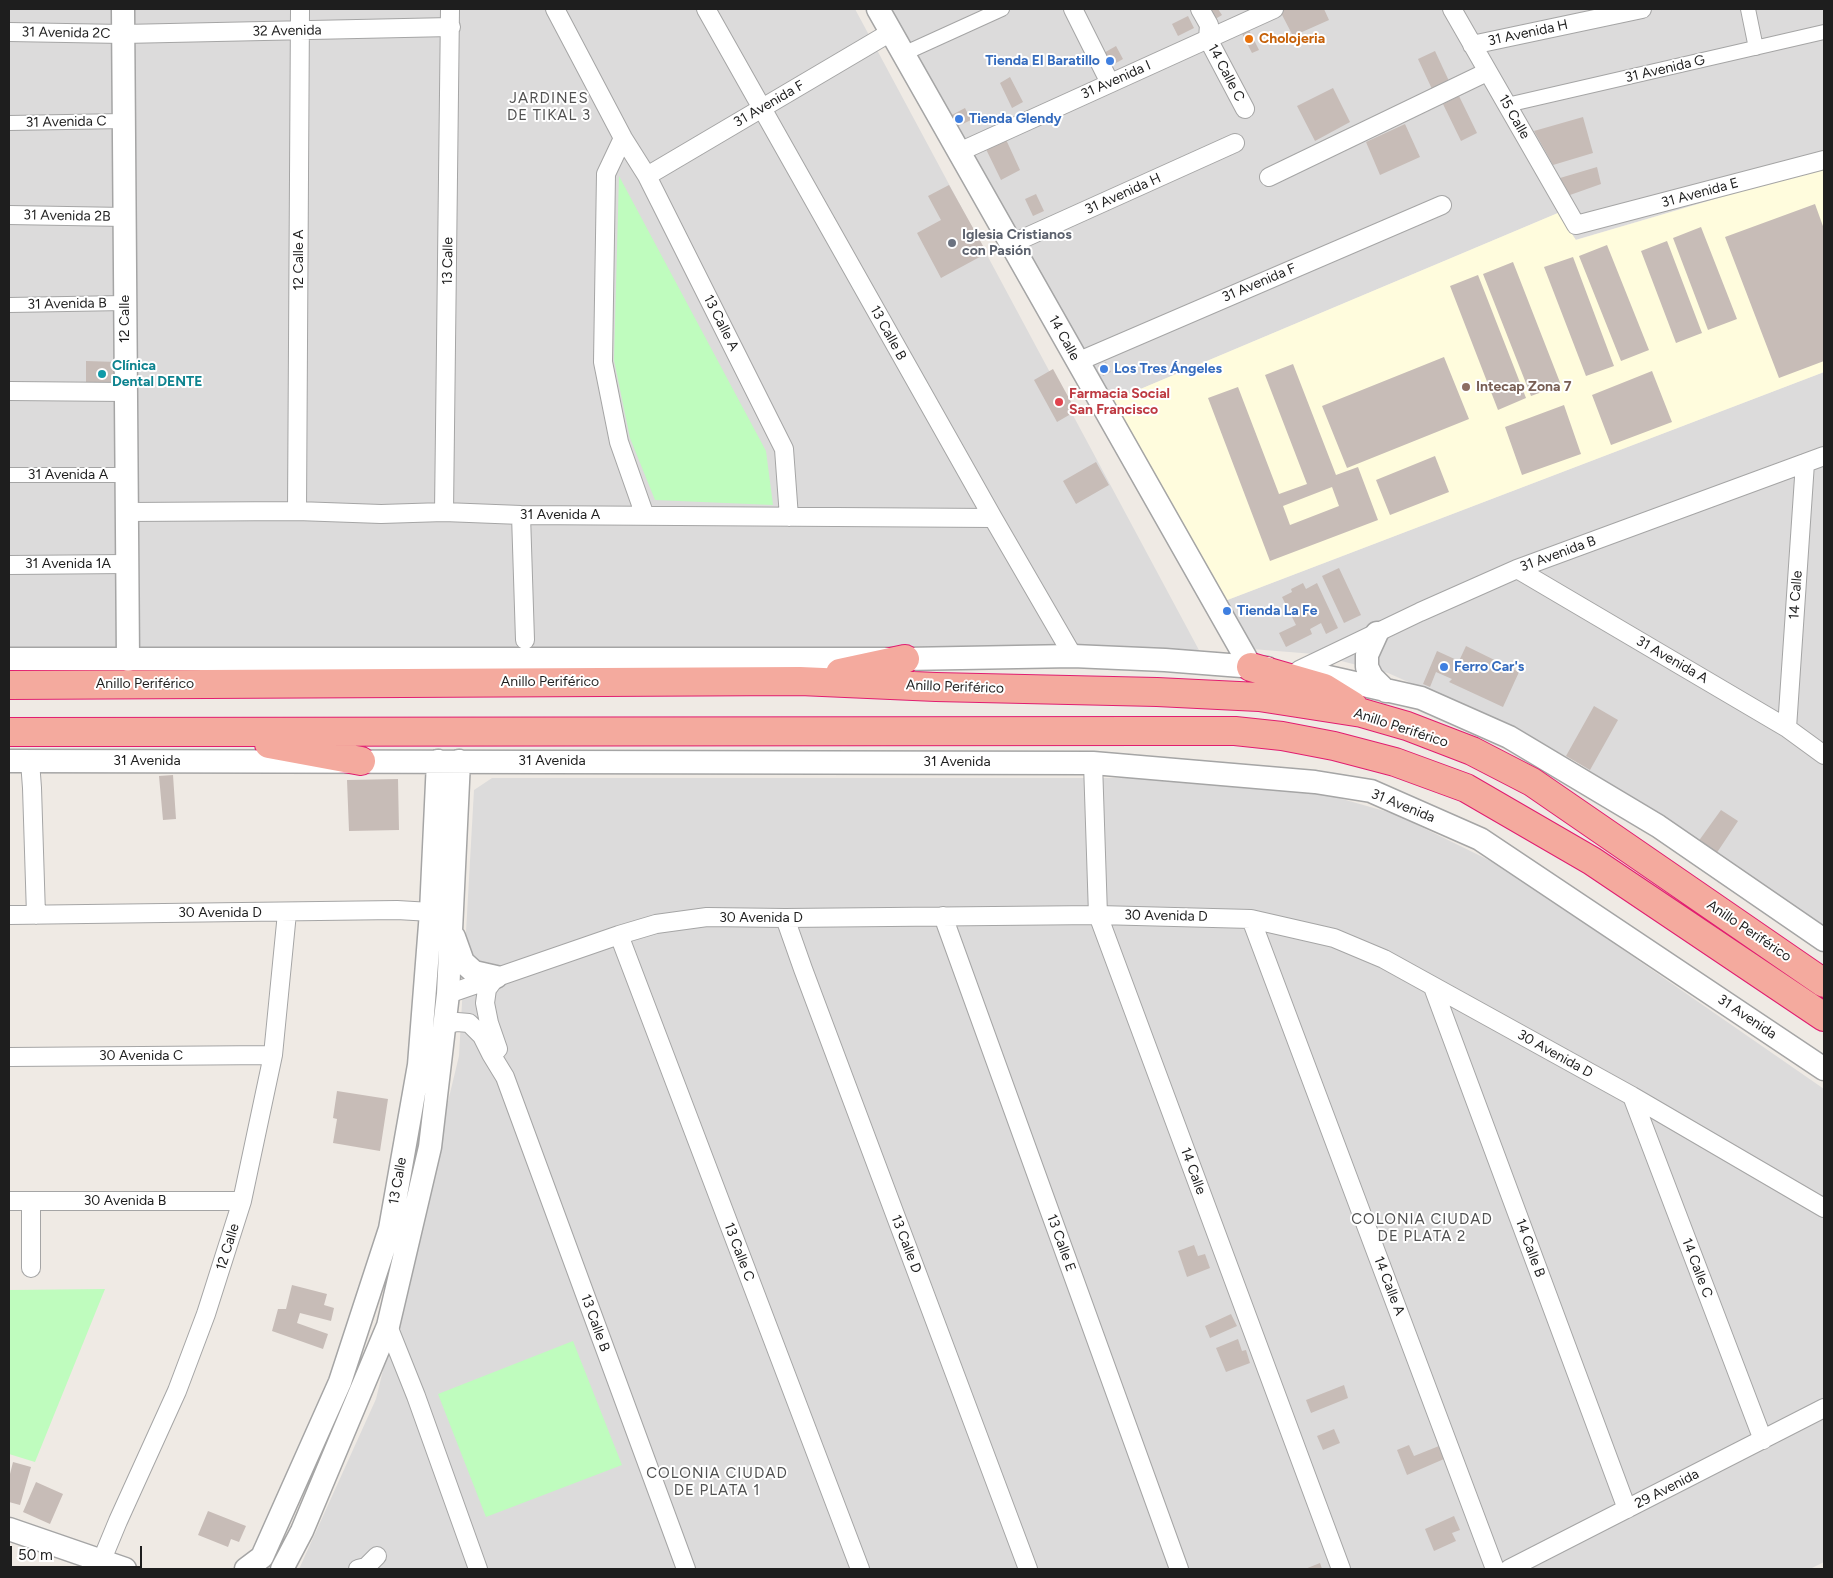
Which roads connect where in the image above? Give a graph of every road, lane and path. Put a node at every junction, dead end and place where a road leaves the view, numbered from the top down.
1 (123, 9) edge
2 (300, 9) edge
3 (450, 9) edge
4 (706, 9) edge
5 (878, 9) edge
6 (1002, 9) edge
7 (1073, 9) edge
8 (1200, 9) edge
9 (1274, 9) edge
10 (1452, 9) edge
11 (1642, 9) edge
12 (1748, 9) edge
13 (559, 10) edge
14 (1254, 13) edge
15 (451, 27) junction
16 (300, 31) junction
17 (9, 32) edge
18 (891, 32) junction
19 (1824, 32) edge
20 (123, 34) junction
21 (1208, 38) junction
22 (1472, 45) junction
23 (1756, 48) junction
24 (904, 54) junction
25 (1487, 72) junction
26 (1110, 83) junction
27 (1507, 105) junction
28 (762, 107) junction
29 (1245, 109) dead end
30 (124, 121) junction
31 (9, 123) edge
32 (623, 138) junction
33 (1234, 143) dead end
34 (959, 152) junction
35 (1824, 160) edge
36 (647, 176) junction
37 (1269, 178) dead end
38 (1442, 204) dead end
39 (9, 215) edge
40 (124, 217) junction
41 (1576, 225) joint
42 (1011, 244) junction
43 (125, 303) junction
44 (9, 305) edge
45 (1077, 362) junction
46 (9, 391) edge
47 (126, 392) junction
48 (1824, 456) edge
49 (1805, 463) junction
50 (9, 475) edge
51 (126, 475) junction
52 (297, 511) junction
53 (127, 512) junction
54 (444, 512) junction
55 (521, 515) junction
56 (645, 516) junction
57 (789, 517) junction
58 (993, 518) junction
59 (9, 564) edge
60 (127, 564) junction
61 (1517, 570) junction
62 (1377, 633) junction
63 (525, 640) dead end
64 (1073, 656) junction
65 (9, 659) edge
66 (905, 659) junction
67 (128, 660) junction
68 (1251, 667) junction
69 (1299, 670) junction
70 (800, 681) junction
71 (9, 685) edge
72 (1386, 691) junction
73 (1362, 713) junction
74 (1787, 728) junction
75 (9, 732) edge
76 (204, 732) junction
77 (1824, 755) edge
78 (19, 761) edge
79 (361, 761) junction
80 (449, 761) junction
81 (1093, 763) junction
82 (431, 912) junction
83 (287, 913) junction
84 (9, 915) edge
85 (36, 915) junction
86 (1098, 915) junction
87 (943, 916) junction
88 (785, 918) junction
89 (1252, 918) junction
90 (451, 930) junction
91 (619, 935) junction
92 (1824, 940) edge
93 (496, 977) junction
94 (1824, 983) edge
95 (1433, 987) junction
96 (448, 994) junction
97 (1824, 1017) edge
98 (444, 1025) junction
99 (273, 1056) junction
100 (9, 1057) edge
101 (1824, 1069) edge
102 (505, 1077) junction
103 (1632, 1096) junction
104 (9, 1201) edge
105 (31, 1201) junction
106 (242, 1201) junction
107 (1824, 1208) edge
108 (31, 1268) dead end
109 (388, 1326) junction
110 (1824, 1408) edge
111 (1762, 1440) junction
112 (1627, 1509) junction
113 (9, 1529) edge
114 (377, 1556) dead end
115 (286, 1560) edge
116 (101, 1562) junction
117 (125, 1569) edge
118 (246, 1569) edge
119 (270, 1569) edge
120 (358, 1569) edge
121 (478, 1569) edge
122 (686, 1569) edge
123 (860, 1569) edge
124 (1028, 1569) edge
125 (1179, 1569) edge
126 (1341, 1569) edge
127 (1495, 1569) edge
128 (1510, 1569) edge

1 - 20 street, 12 Calle
2 - 16 street, 12 Calle A
3 - 15 street, 13 Calle
4 - 28 street, 13 Calle B
5 - 18 street, 14 Calle
6 - 24 street
7 - 26 street
8 - 21 street, 14 Calle C
9 - 14 street, 31 Avenida I
10 - 22 street, 15 Calle
11 - 22 street, 31 Avenida H
12 - 23 street
13 - 32 street, 13 Calle A
14 - 21 street, 31 Avenida I
15 - 16 street, 32 Avenida
15 - 54 street, 13 Calle
16 - 20 street, 32 Avenida
16 - 52 street, 12 Calle A
17 - 20 street, 31 Avenida 2C
18 - 24 street, 14 Calle
18 - 28 street, 31 Avenida F
19 - 23 street, 31 Avenida G
20 - 30 street, 12 Calle
21 - 26 street, 31 Avenida I
21 - 29 street, 14 Calle C
22 - 25 street, 15 Calle
23 - 27 street, 31 Avenida G
24 - 34 street, 14 Calle
25 - 27 street, 15 Calle
25 - 37 street
26 - 34 street, 31 Avenida I
27 - 41 street, 15 Calle
28 - 36 street, 31 Avenida F
28 - 58 street, 13 Calle B
30 - 31 street, 31 Avenida C
30 - 40 street, 12 Calle
32 - 36 street, 13 Calle A
32 - 56 street
33 - 42 street, 31 Avenida H
34 - 42 street, 14 Calle
35 - 41 street, 31 Avenida E
36 - 57 street, 13 Calle A
38 - 45 street, 31 Avenida F
39 - 40 street, 31 Avenida 2B
40 - 43 street, 12 Calle
42 - 45 street, 14 Calle
43 - 44 street, 31 Avenida B
43 - 47 street, 12 Calle
45 - 68 street, 14 Calle
46 - 47 street
47 - 51 street, 12 Calle
48 - 49 street, 31 Avenida B
49 - 61 street, 31 Avenida B
49 - 74 street, 14 Calle
50 - 51 street, 31 Avenida A
51 - 53 street, 12 Calle
52 - 53 street, 31 Avenida A
52 - 54 street, 31 Avenida A
53 - 60 street, 12 Calle
54 - 55 street, 31 Avenida A
55 - 56 street, 31 Avenida A
55 - 63 street
56 - 57 street, 31 Avenida A
57 - 58 street, 31 Avenida A
58 - 64 street, 13 Calle B
59 - 60 street, 31 Avenida 1A
60 - 67 street, 12 Calle
61 - 62 street, 31 Avenida B
61 - 74 street, 31 Avenida A
62 - 69 street, 31 Avenida B
62 - 72 street
64 - 66 street
64 - 68 street
65 - 67 street
66 - 67 street
66 - 70 highway
68 - 69 street
68 - 73 highway
69 - 72 street
70 - 71 highway, Anillo Periférico
70 - 73 highway, Anillo Periférico
72 - 92 street
73 - 94 highway, Anillo Periférico
74 - 77 street, 31 Avenida A
75 - 76 highway
76 - 79 highway
76 - 97 highway
78 - 79 street, 31 Avenida
78 - 85 street
79 - 80 street, 31 Avenida
80 - 81 street, 31 Avenida
80 - 82 street, 13 Calle
80 - 90 street, 13 Calle
81 - 86 street, 14 Calle
81 - 101 street, 31 Avenida
82 - 83 street, 30 Avenida D
82 - 118 street, 13 Calle
83 - 85 street, 30 Avenida D
83 - 99 street, 12 Calle
84 - 85 street, 30 Avenida D
86 - 87 street, 30 Avenida D
86 - 89 street, 30 Avenida D
86 - 126 street, 14 Calle
87 - 88 street, 30 Avenida D
87 - 125 street, 13 Calle E
88 - 91 street, 30 Avenida D
88 - 124 street, 13 Calle D
89 - 95 street, 30 Avenida D
89 - 127 street, 14 Calle A
90 - 93 street
90 - 96 street, 13 Calle
91 - 93 street, 30 Avenida D
91 - 123 street, 13 Calle C
93 - 96 street, 30 Avenida D
93 - 102 street, 13 Calle B
95 - 103 street, 30 Avenida D
95 - 112 street, 14 Calle B
96 - 98 street, 13 Calle
98 - 102 street, 13 Calle B
98 - 109 street, 13 Calle
99 - 100 street, 30 Avenida C
99 - 106 street, 12 Calle
102 - 122 street, 13 Calle B
103 - 107 street, 30 Avenida D
103 - 111 street, 14 Calle C
104 - 105 street, 30 Avenida B
105 - 106 street, 30 Avenida B
105 - 108 street
106 - 116 street, 12 Calle
109 - 115 street, 13 Calle
109 - 121 street
110 - 111 street, 29 Avenida
111 - 112 street, 29 Avenida
112 - 128 street, 29 Avenida
113 - 116 street
114 - 120 street
115 - 119 street
116 - 117 street

